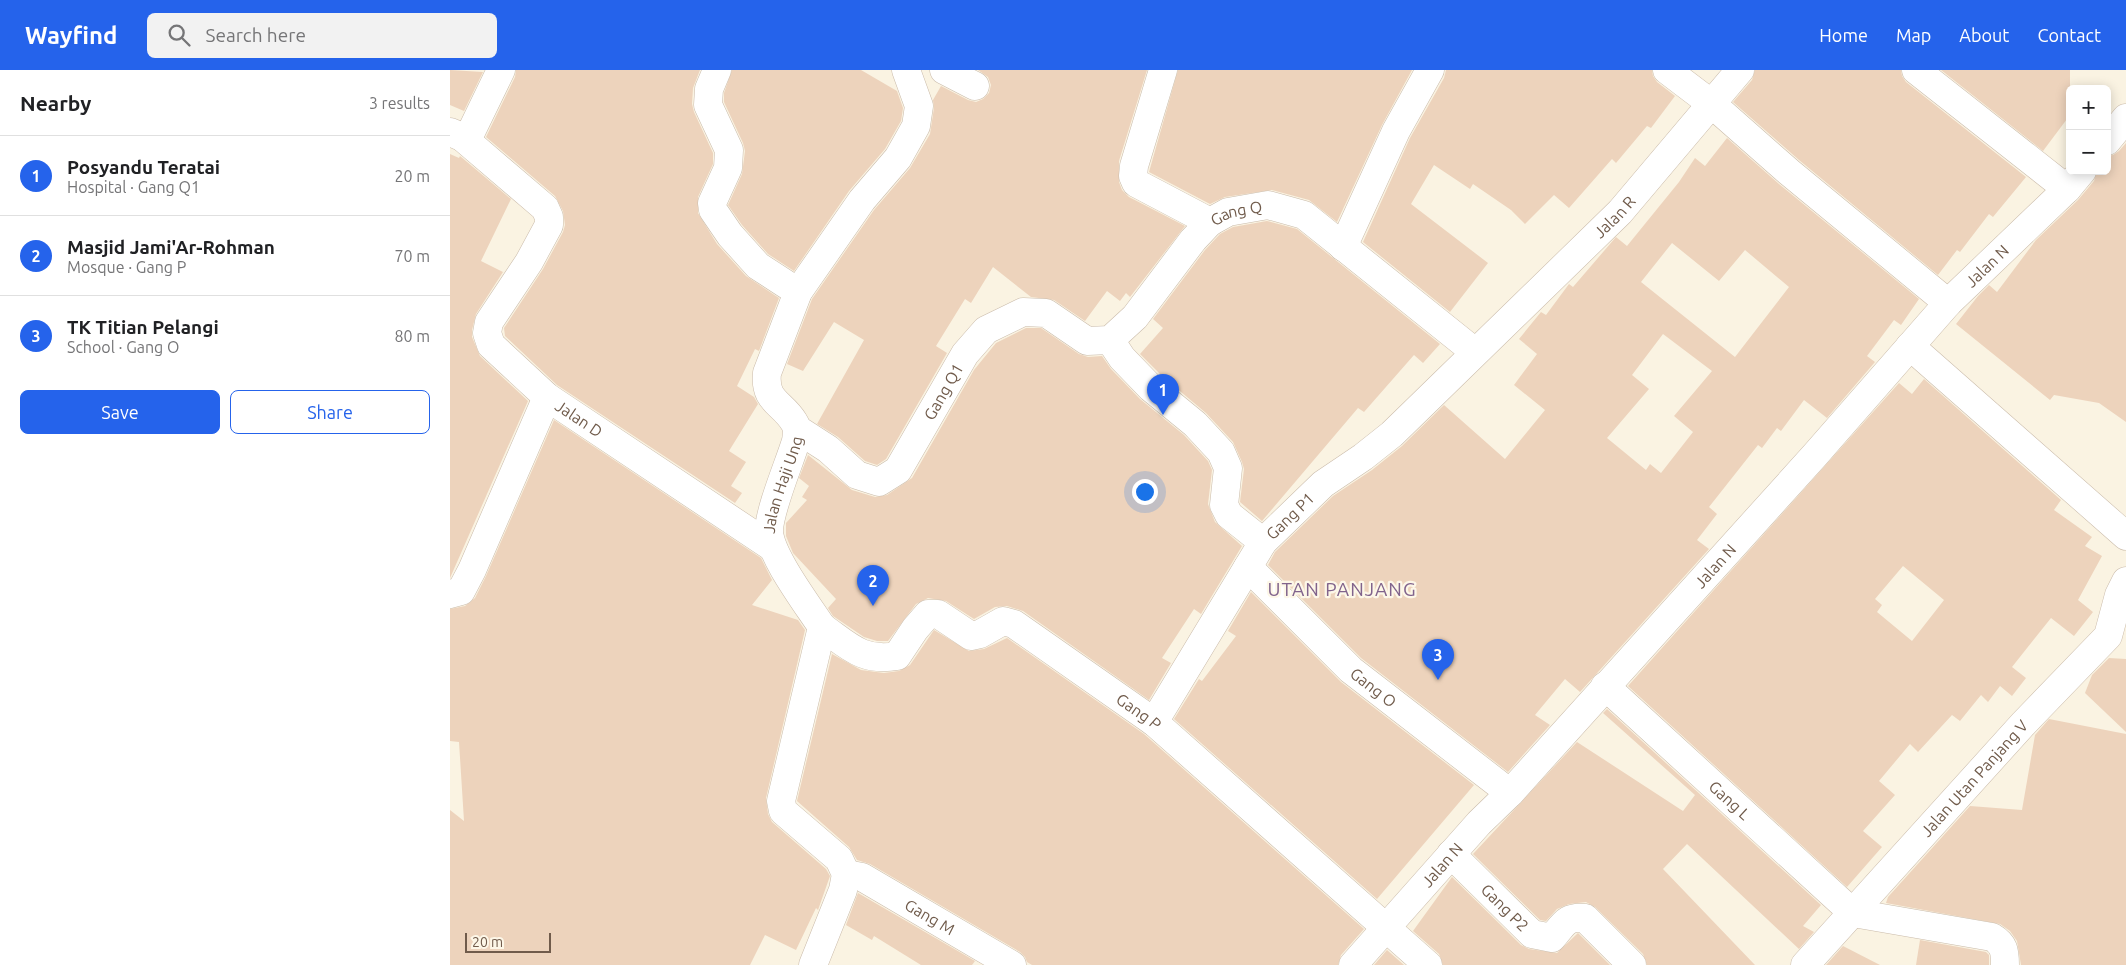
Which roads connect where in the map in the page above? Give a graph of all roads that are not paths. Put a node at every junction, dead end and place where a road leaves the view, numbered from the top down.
1 (501, 70) edge
2 (717, 70) edge
3 (906, 70) edge
4 (944, 70) edge
5 (1163, 70) edge
6 (1430, 70) edge
7 (1667, 70) edge
8 (1740, 70) edge
9 (1916, 70) edge
10 (975, 86) dead end
11 (1713, 105) junction
12 (2126, 118) edge
13 (456, 134) edge
14 (2111, 137) edge
15 (2074, 180) edge
16 (1210, 222) junction
17 (1343, 247) junction
18 (798, 292) junction
19 (1948, 303) junction
20 (1110, 340) junction
21 (1910, 346) junction
22 (1475, 352) junction
23 (547, 397) junction
24 (797, 429) junction
25 (2126, 536) edge
26 (1263, 542) junction
27 (772, 548) junction
28 (1248, 567) junction
29 (2126, 582) edge
30 (450, 594) edge
31 (822, 627) junction
32 (2117, 637) edge
33 (1605, 686) junction
34 (1154, 722) junction
35 (1510, 793) junction
36 (1451, 854) junction
37 (846, 874) junction
38 (1853, 914) junction
39 (1386, 927) junction
40 (813, 965) edge
41 (1012, 965) edge
42 (1353, 965) edge
43 (1428, 965) edge
44 (1632, 965) edge
45 (1805, 965) edge
46 (2005, 965) edge

1 - 13 street
2 - 18 street
3 - 18 street, Jalan Haji Ung
4 - 10 street
5 - 16 street, Gang Q
6 - 17 street
7 - 11 street
8 - 11 street, Jalan R
9 - 15 street
11 - 19 street
11 - 22 street, Jalan R
12 - 14 street
13 - 23 street
15 - 19 street, Jalan N
16 - 17 street, Gang Q
16 - 20 street
17 - 22 street, Gang Q
18 - 24 street, Jalan Haji Ung
19 - 21 street, Jalan N
20 - 24 street, Gang Q1
20 - 26 street
21 - 25 street
21 - 33 street, Jalan N
22 - 26 street, Gang P1
23 - 27 street, Jalan D
23 - 30 street, Jalan D
24 - 27 street, Jalan Haji Ung
26 - 28 street, Gang P1
27 - 31 street, Jalan Haji Ung
28 - 34 street, Gang P1
28 - 35 street, Gang O
29 - 32 street, Jalan Utan Panjang V
31 - 34 street, Gang P
31 - 37 street
32 - 38 street, Jalan Utan Panjang V
33 - 35 street, Jalan N
33 - 38 street, Gang L
34 - 39 street, Gang P
35 - 36 street, Jalan N
36 - 39 street, Jalan N
36 - 44 street, Gang P2
37 - 40 street
37 - 41 street, Gang M
38 - 45 street, Jalan Utan Panjang V
38 - 46 street
39 - 42 street, Jalan N
39 - 43 street, Gang P

